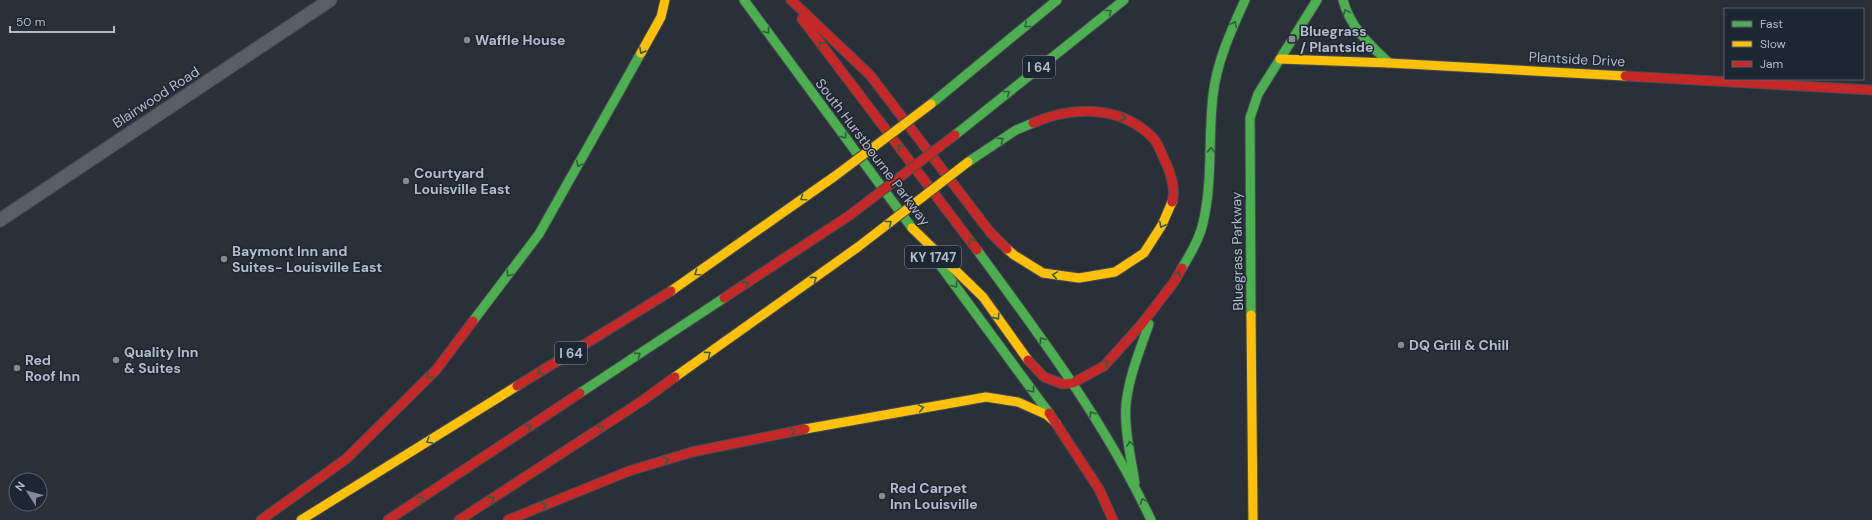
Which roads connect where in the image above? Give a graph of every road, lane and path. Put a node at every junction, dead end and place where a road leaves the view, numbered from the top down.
1 (330, 0) edge
2 (744, 0) edge
3 (787, 0) edge
4 (791, 0) edge
5 (1057, 0) edge
6 (1124, 0) edge
7 (1245, 0) edge
8 (1317, 0) edge
9 (1343, 0) edge
10 (669, 3) edge
11 (1280, 59) junction
12 (1389, 63) junction
13 (1872, 90) edge
14 (0, 220) edge
15 (912, 228) junction
16 (1156, 306) junction
17 (1073, 383) junction
18 (1056, 423) junction
19 (1135, 483) junction
20 (261, 520) edge
21 (301, 520) edge
22 (388, 520) edge
23 (459, 520) edge
24 (508, 520) edge
25 (1113, 520) edge
26 (1151, 520) edge
27 (1254, 520) edge

1 - 14 street, Blairwood Road
2 -> 15 main road, South Hurstbourne Parkway / KY 1747
17 -> 3 main road, South Hurstbourne Parkway / KY 1747
23 -> 4 main road, bridge
5 -> 21 main road, I 64, bridge
22 -> 6 main road, I 64, bridge
16 -> 7 main road
8 - 11 main road, Bluegrass Parkway
12 -> 9 main road
10 -> 20 main road
11 - 12 main road, Plantside Drive
11 - 27 main road, Bluegrass Parkway
12 - 13 main road, Plantside Drive
15 -> 17 main road
15 -> 18 main road, South Hurstbourne Parkway / KY 1747
17 -> 16 main road
19 -> 16 main road
19 -> 17 main road, South Hurstbourne Parkway / KY 1747
24 -> 18 main road
18 - 25 main road, South Hurstbourne Parkway / KY 1747
26 -> 19 main road, South Hurstbourne Parkway / KY 1747

